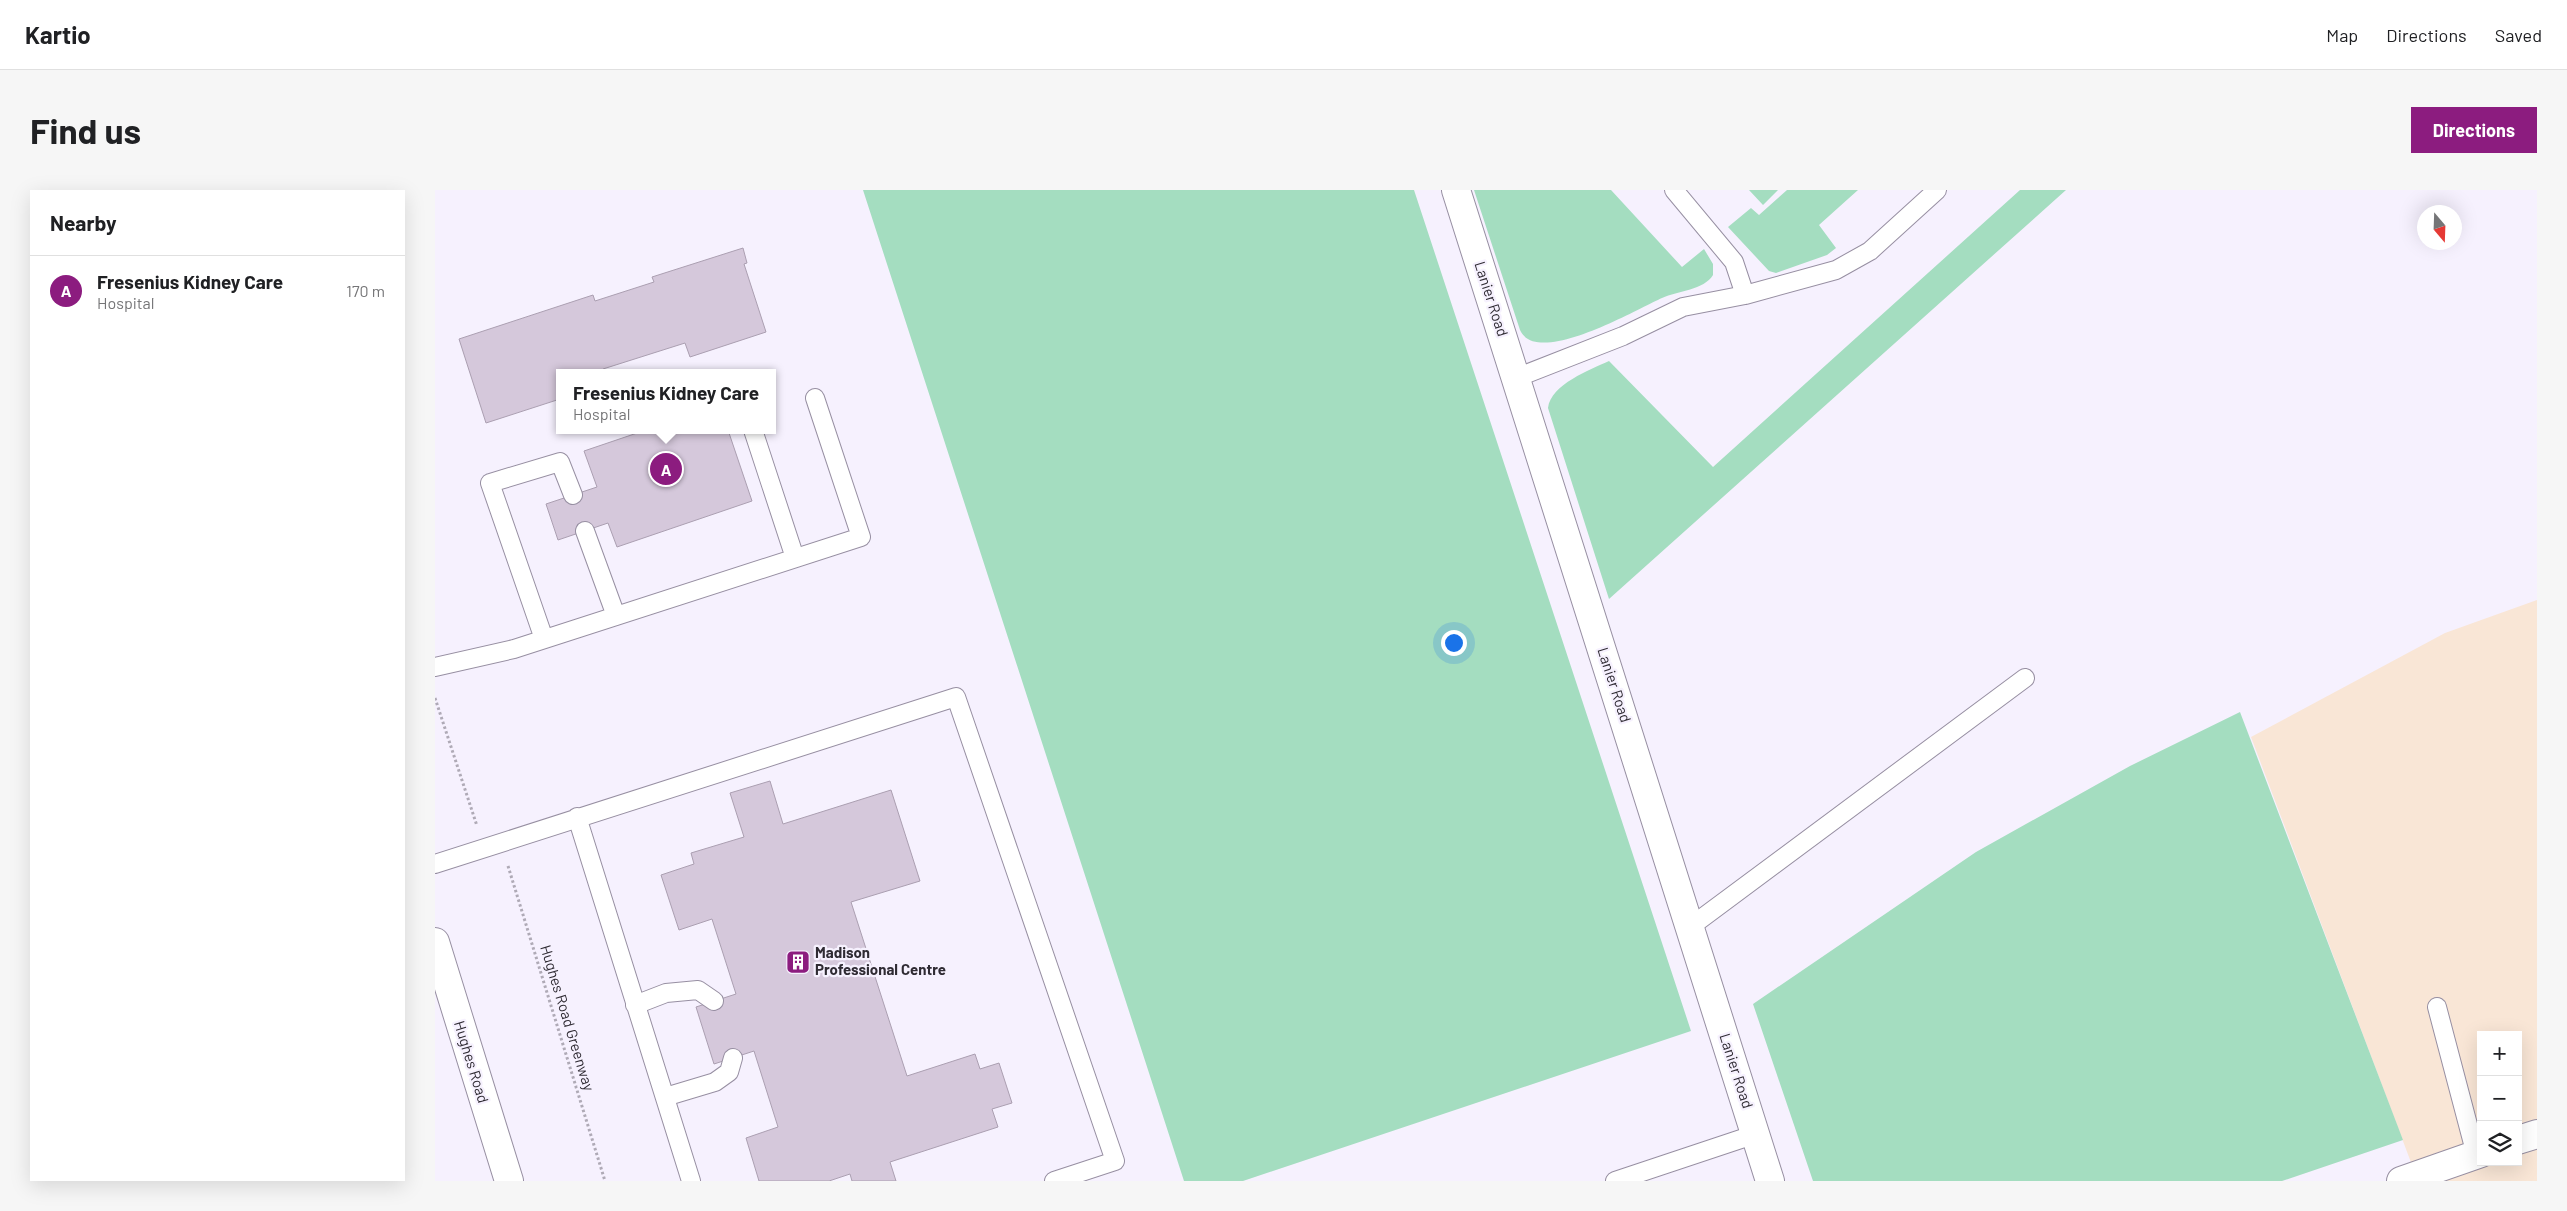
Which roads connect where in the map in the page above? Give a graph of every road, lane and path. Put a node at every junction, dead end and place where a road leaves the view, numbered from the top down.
1 (1456, 190) edge
2 (1674, 190) edge
3 (1937, 190) edge
4 (1745, 295) junction
5 (1515, 378) junction
6 (815, 398) dead end
7 (754, 434) edge
8 (573, 495) dead end
9 (585, 530) dead end
10 (795, 558) junction
11 (616, 616) junction
12 (544, 639) junction
13 (435, 667) edge
14 (2025, 678) dead end
15 (435, 698) edge
16 (577, 817) junction
17 (477, 825) dead end
18 (507, 863) dead end
19 (435, 864) edge
20 (1690, 927) junction
21 (435, 942) edge
22 (714, 1001) dead end
23 (635, 1005) junction
24 (2437, 1007) dead end
25 (733, 1058) dead end
26 (665, 1097) junction
27 (1756, 1134) junction
28 (2537, 1134) edge
29 (2522, 1139) edge
30 (2477, 1150) edge
31 (2477, 1154) edge
32 (1624, 1180) edge
33 (509, 1181) edge
34 (605, 1181) edge
35 (691, 1181) edge
36 (1054, 1181) edge
37 (1770, 1181) edge
38 (2401, 1181) edge

1 - 5 street, Lanier Road
2 - 4 lane
3 - 4 lane
4 - 5 lane
5 - 20 street, Lanier Road
6 - 10 lane
7 - 10 lane
8 - 12 lane
9 - 11 lane
10 - 11 lane
11 - 12 lane
12 - 13 lane
14 - 20 lane
15 - 17 path
16 - 19 lane
16 - 23 lane
16 - 36 lane
18 - 34 path, Hughes Road Greenway
20 - 27 street, Lanier Road
21 - 33 street, Hughes Road
22 - 23 lane
23 - 26 lane
24 - 30 lane
25 - 26 lane
26 - 35 lane
27 - 32 lane
27 - 37 street, Lanier Road
28 - 29 street
31 - 38 street

